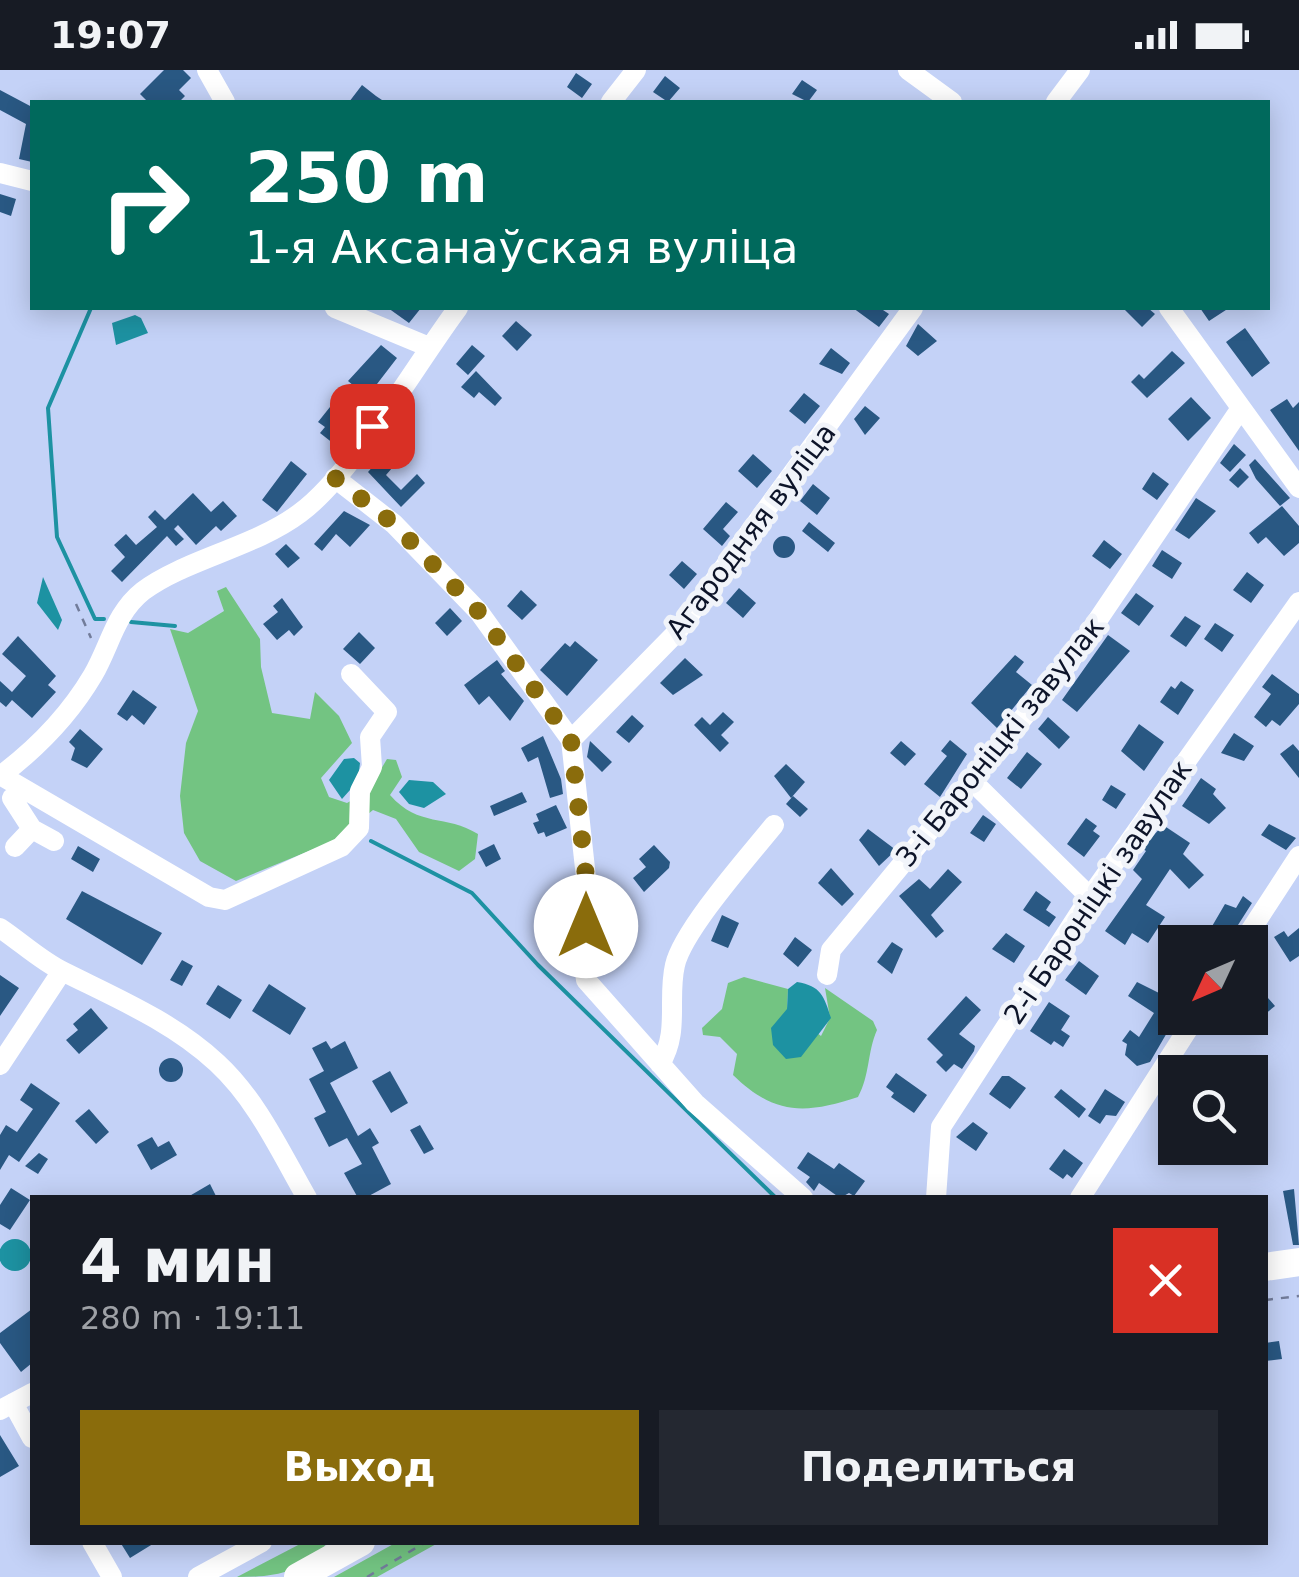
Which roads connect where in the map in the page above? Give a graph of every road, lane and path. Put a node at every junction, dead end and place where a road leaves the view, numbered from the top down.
1 (207, 70) edge
2 (636, 70) edge
3 (908, 70) edge
4 (1080, 70) edge
5 (225, 100) edge
6 (613, 100) edge
7 (949, 100) edge
8 (1058, 100) edge
9 (0, 173) edge
10 (30, 180) edge
11 (339, 310) edge
12 (457, 310) edge
13 (912, 310) edge
14 (1170, 310) edge
15 (429, 347) junction
16 (1241, 408) junction
17 (335, 478) junction
18 (1299, 488) edge
19 (1299, 602) edge
20 (76, 604) dead end
21 (100, 658) junction
22 (351, 674) dead end
23 (571, 740) junction
24 (972, 781) junction
25 (6, 782) edge
26 (774, 825) dead end
27 (32, 829) junction
28 (54, 841) dead end
29 (15, 847) dead end
30 (1299, 856) edge
31 (1090, 897) junction
32 (1254, 925) edge
33 (0, 928) edge
34 (62, 971) junction
35 (827, 976) dead end
36 (1184, 1035) edge
37 (660, 1064) junction
38 (0, 1066) edge
39 (305, 1195) edge
40 (800, 1195) edge
41 (936, 1195) edge
42 (1082, 1195) edge
43 (1299, 1262) edge
44 (1268, 1266) edge
45 (1299, 1296) edge
46 (1268, 1300) edge
47 (30, 1393) edge
48 (6, 1407) edge
49 (30, 1436) edge
50 (94, 1545) edge
51 (257, 1545) edge
52 (356, 1545) edge
53 (421, 1545) edge
54 (112, 1577) edge
55 (198, 1577) edge
56 (298, 1577) edge
57 (367, 1577) edge

1 - 5 street
2 - 6 street
3 - 7 street
4 - 8 street
9 - 10 street
11 - 15 street
12 - 15 street
13 - 23 street, Агародняя вуліца
14 - 16 street
15 - 17 street
16 - 18 street
16 - 24 street, 3-і Бароніцкі завулак
17 - 21 street
17 - 23 street
19 - 31 street, 2-і Бароніцкі завулак
20 - 21 path
21 - 25 street
22 - 25 street
23 - 37 street
24 - 31 street
24 - 35 street, 3-і Бароніцкі завулак
25 - 27 street
26 - 37 street
27 - 28 street
27 - 29 street
30 - 32 street
31 - 41 street, 2-і Бароніцкі завулак
33 - 34 street
34 - 38 street
34 - 39 street
36 - 42 street
37 - 40 street
43 - 44 main road
45 - 46 path
47 - 48 street
48 - 49 street
50 - 54 street
51 - 55 street
52 - 56 main road
53 - 57 path

